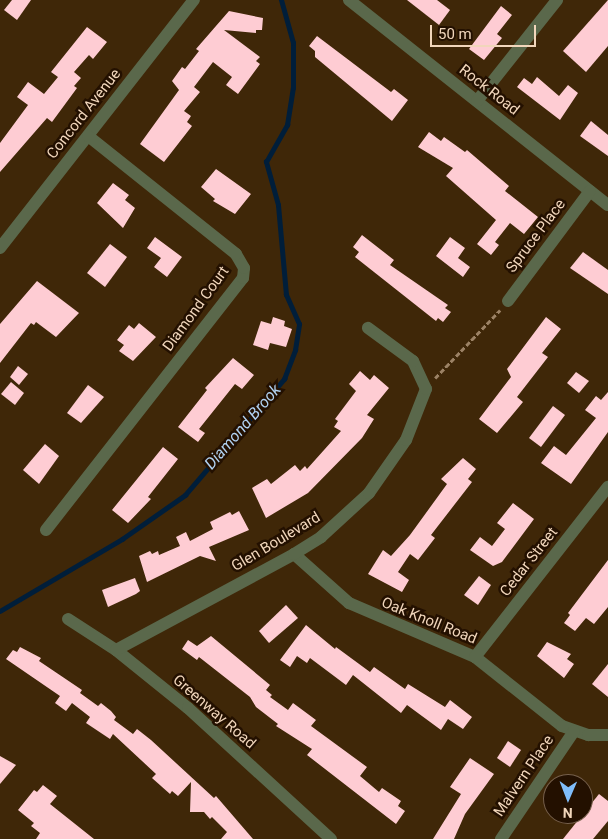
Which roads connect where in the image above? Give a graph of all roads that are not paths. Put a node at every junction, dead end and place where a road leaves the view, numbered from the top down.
1 (194, 0) edge
2 (349, 0) edge
3 (557, 0) edge
4 (476, 101) junction
5 (88, 136) junction
6 (590, 191) junction
7 (608, 206) edge
8 (0, 248) edge
9 (508, 301) road end
10 (368, 328) dead end
11 (608, 488) edge
12 (46, 530) dead end
13 (294, 554) junction
14 (68, 619) dead end
15 (116, 650) junction
16 (475, 658) junction
17 (574, 731) junction
18 (608, 735) edge
19 (331, 839) edge
20 (502, 839) edge

1 - 5 street, Concord Avenue
2 - 4 street, Rock Road
3 - 4 street
4 - 6 street, Rock Road
5 - 8 street, Concord Avenue
5 - 12 street, Diamond Court
6 - 7 street, Rock Road
6 - 9 street, Spruce Place
10 - 13 street, Glen Boulevard
11 - 16 street, Cedar Street
13 - 15 street, Glen Boulevard
13 - 16 street, Oak Knoll Road
14 - 15 street, Greenway Road
15 - 19 street, Greenway Road
16 - 17 street, Oak Knoll Road
17 - 18 street, Oak Knoll Road
17 - 20 street, Malvern Place

